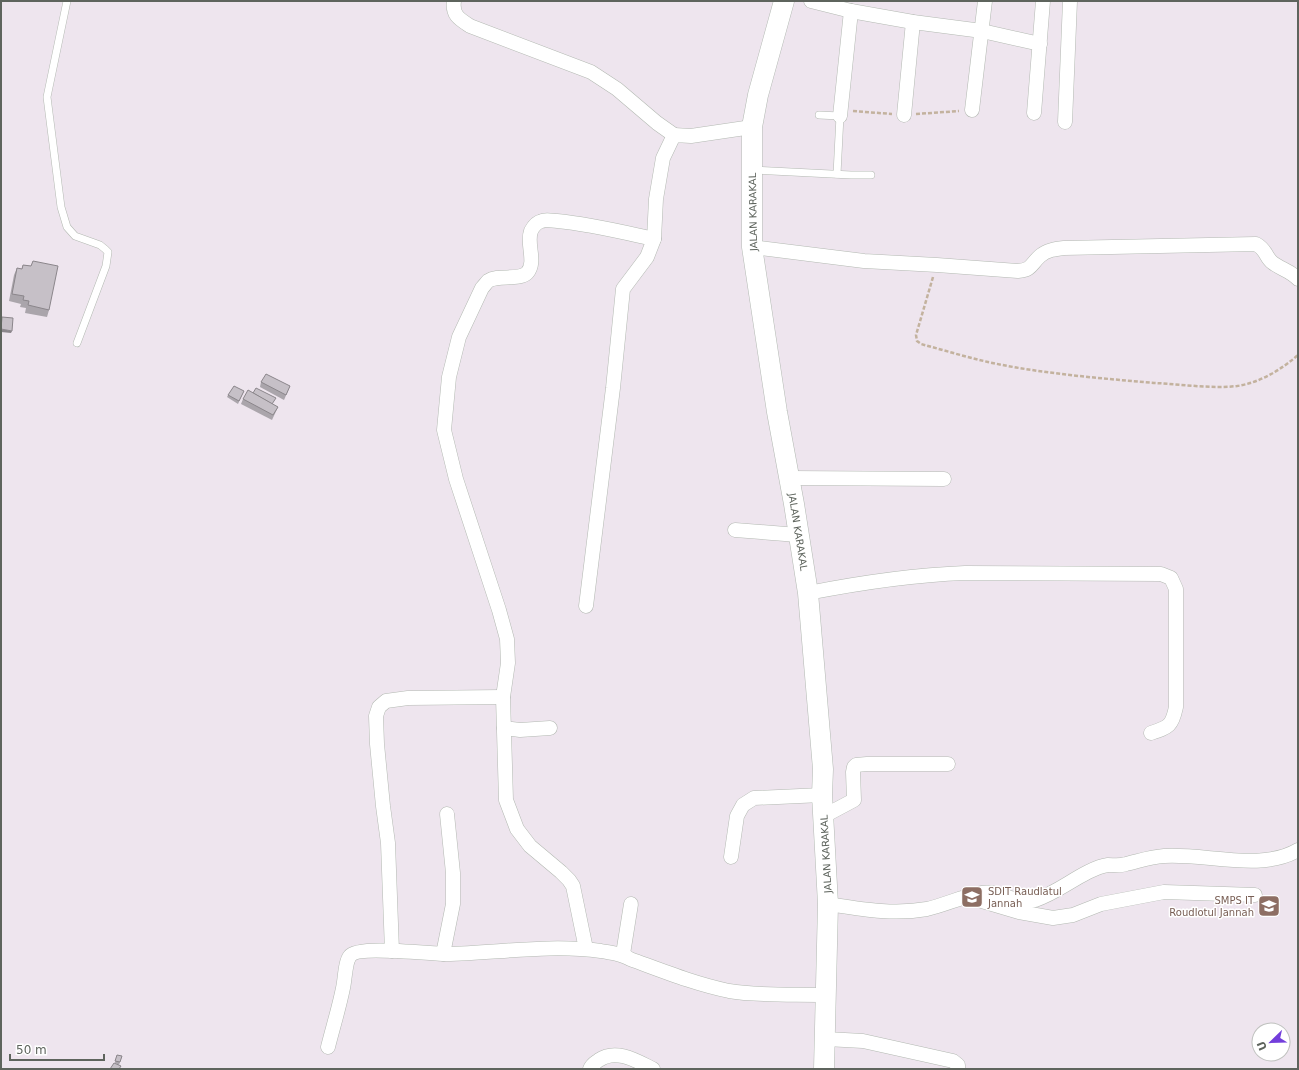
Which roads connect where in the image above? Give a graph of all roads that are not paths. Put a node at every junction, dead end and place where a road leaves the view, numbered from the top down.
1 (67, 1) edge
2 (454, 1) edge
3 (784, 1) edge
4 (811, 1) edge
5 (985, 1) edge
6 (1043, 1) edge
7 (1070, 1) edge
8 (851, 11) junction
9 (913, 22) junction
10 (982, 31) junction
11 (1040, 44) junction
12 (972, 110) road end
13 (840, 113) junction
14 (1034, 113) dead end
15 (820, 115) dead end
16 (904, 116) road end
17 (1065, 122) dead end
18 (752, 127) junction
19 (674, 135) junction
20 (752, 170) junction
21 (837, 174) junction
22 (871, 175) dead end
23 (654, 240) junction
24 (752, 247) junction
25 (1298, 279) edge
26 (77, 343) dead end
27 (789, 478) junction
28 (944, 479) dead end
29 (735, 530) dead end
30 (798, 535) junction
31 (808, 593) junction
32 (586, 606) dead end
33 (503, 697) junction
34 (504, 728) junction
35 (550, 728) dead end
36 (1151, 733) dead end
37 (948, 764) dead end
38 (822, 795) junction
39 (447, 814) dead end
40 (824, 816) junction
41 (1298, 850) edge
42 (731, 857) dead end
43 (1255, 895) dead end
44 (971, 896) junction
45 (631, 904) dead end
46 (828, 904) junction
47 (586, 949) junction
48 (392, 951) junction
49 (443, 954) junction
50 (623, 954) junction
51 (825, 995) junction
52 (826, 1039) junction
53 (328, 1047) dead end
54 (590, 1069) edge
55 (653, 1069) edge
56 (824, 1069) edge
57 (958, 1069) edge

1 - 26 lane
2 - 19 street
3 - 18 main road, JALAN KARAKAL
4 - 8 street
5 - 10 street
6 - 11 street
7 - 17 street
8 - 9 street
8 - 13 street
9 - 10 street
9 - 16 street
10 - 11 street
10 - 12 street
11 - 14 street
13 - 15 lane
13 - 21 lane
18 - 19 street
18 - 20 main road, JALAN KARAKAL
19 - 23 street
20 - 21 lane
20 - 24 main road, JALAN KARAKAL
21 - 22 lane
23 - 32 street
23 - 33 street
24 - 25 street
24 - 27 main road, JALAN KARAKAL
27 - 28 street
27 - 30 main road, JALAN KARAKAL
29 - 30 street
30 - 31 main road, JALAN KARAKAL
31 - 36 street
31 - 38 main road, JALAN KARAKAL
33 - 34 street
33 - 48 street
34 - 35 street
34 - 47 street
37 - 40 street
38 - 40 main road, JALAN KARAKAL
38 - 42 street
39 - 49 street
40 - 46 main road, JALAN KARAKAL
41 - 44 street
43 - 44 street
44 - 46 street
45 - 50 street
46 - 51 main road, JALAN KARAKAL
47 - 49 street
47 - 50 street
48 - 49 street
48 - 53 street
50 - 51 street
51 - 52 main road, JALAN KARAKAL
52 - 56 main road, JALAN KARAKAL
52 - 57 street
54 - 55 street

